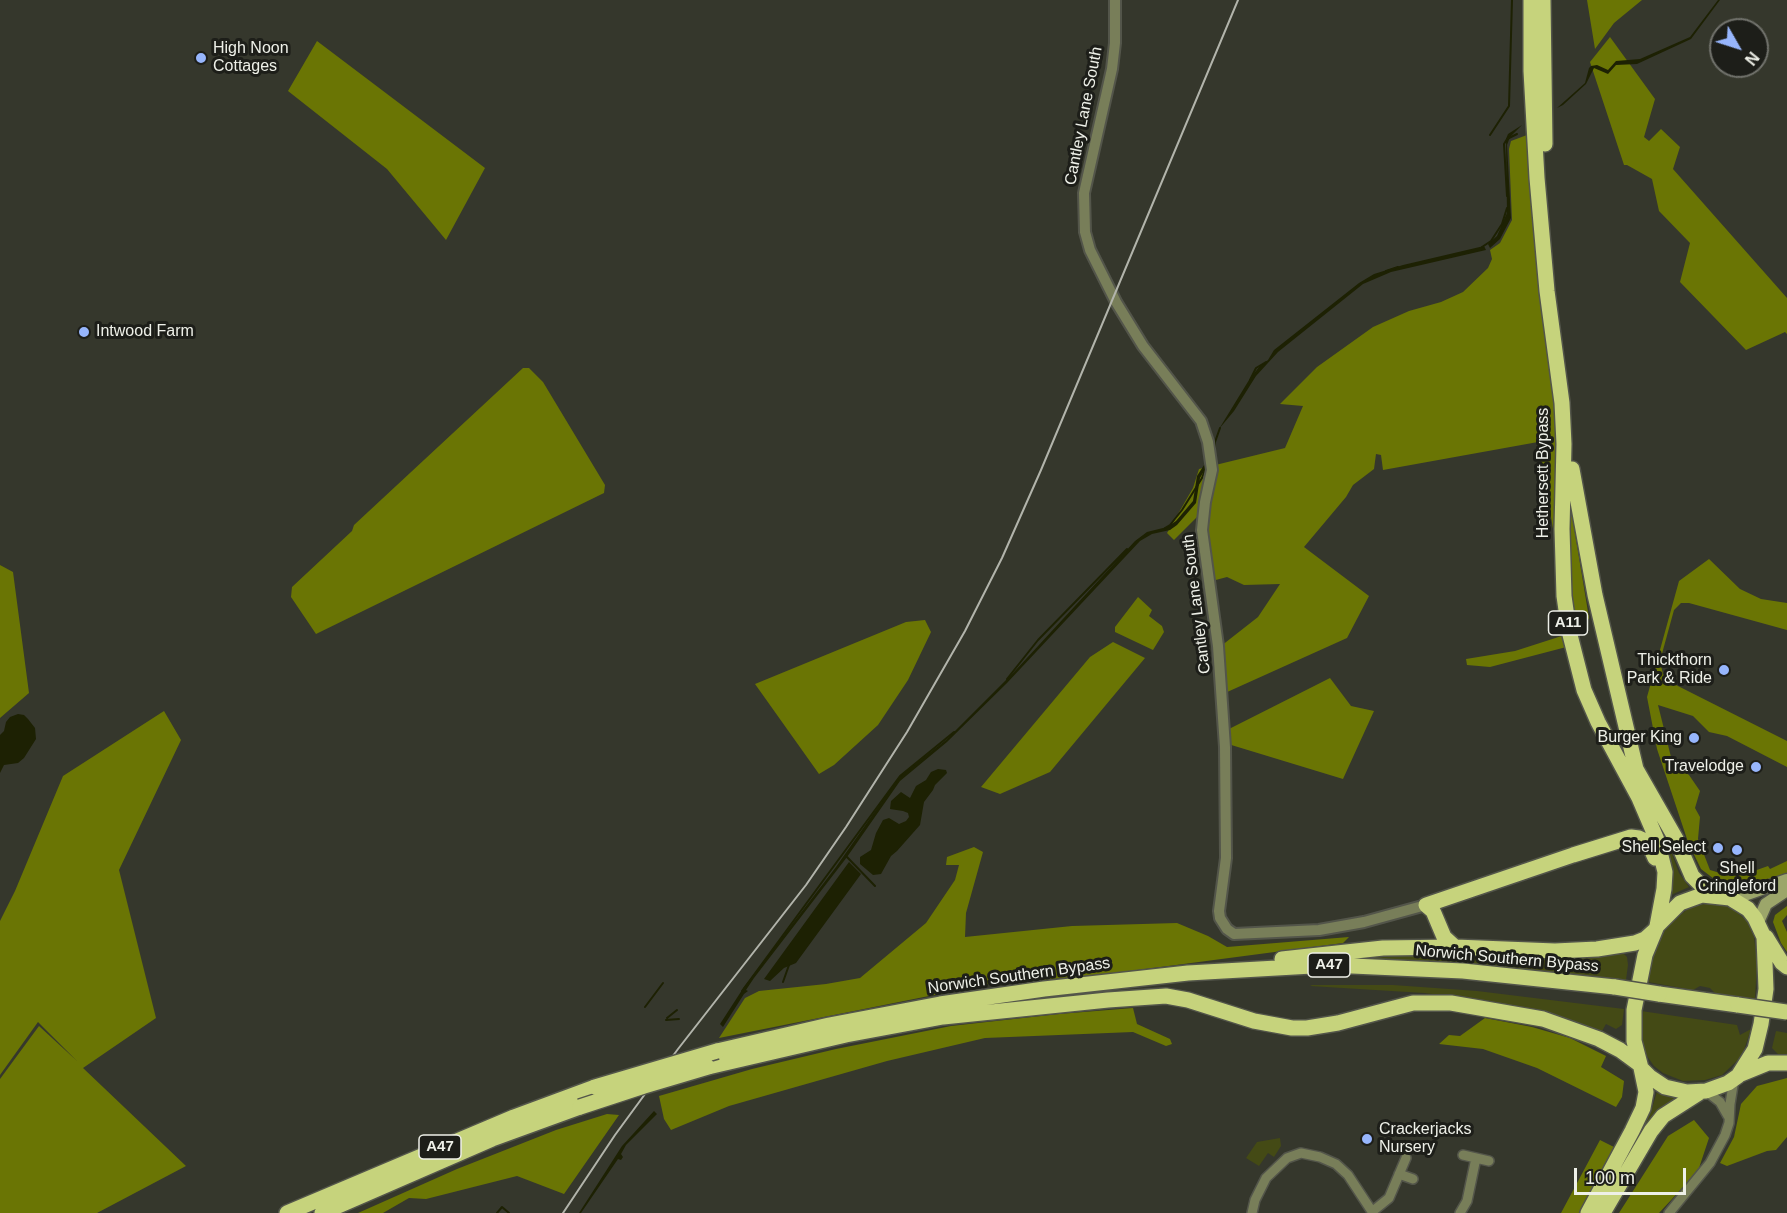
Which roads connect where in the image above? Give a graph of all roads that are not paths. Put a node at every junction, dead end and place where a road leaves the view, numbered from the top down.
1 (1115, 0) edge
2 (1530, 0) edge
3 (1543, 0) edge
4 (1787, 880) edge
5 (1787, 890) edge
6 (1723, 896) junction
7 (1661, 903) junction
8 (1426, 904) junction
9 (1760, 925) junction
10 (1656, 928) junction
11 (1455, 947) junction
12 (1787, 967) edge
13 (1044, 989) junction
14 (1787, 1012) edge
15 (1787, 1063) edge
16 (1640, 1066) junction
17 (1736, 1078) junction
18 (1704, 1092) junction
19 (1729, 1118) junction
20 (1463, 1155) dead end
21 (1406, 1158) dead end
22 (1476, 1158) junction
23 (1489, 1161) dead end
24 (1399, 1174) junction
25 (1413, 1179) dead end
26 (1373, 1212) edge
27 (287, 1213) edge
28 (322, 1213) edge
29 (1252, 1213) edge
30 (1460, 1213) edge
31 (1588, 1213) edge
32 (1603, 1213) edge
33 (1669, 1213) edge

1 - 8 street, Cantley Lane South
2 - 7 highway, Hethersett Bypass / A11
3 - 6 highway, Hethersett Bypass / A11
4 - 6 main road
5 - 9 main road
6 - 9 highway
6 - 10 highway
7 - 8 highway
7 - 10 highway, Hethersett Bypass / A11
8 - 11 highway
9 - 12 highway
9 - 17 highway
10 - 11 highway, A47
10 - 16 highway
11 - 13 highway, A47
13 - 14 highway, Norwich Southern Bypass / A47, bridge
13 - 27 highway, Norwich Southern Bypass / A47, bridge
15 - 17 highway
16 - 18 highway
16 - 28 highway, A47, bridge
16 - 31 highway
17 - 18 highway
17 - 19 street
18 - 19 street
18 - 32 highway
19 - 33 street
20 - 22 street
21 - 24 street
22 - 23 street
22 - 30 street
24 - 25 street
24 - 26 street
26 - 29 street

